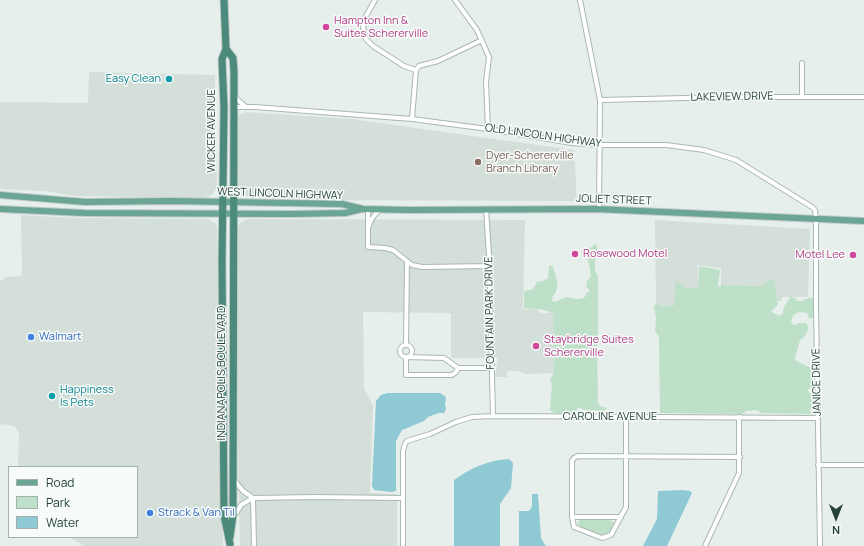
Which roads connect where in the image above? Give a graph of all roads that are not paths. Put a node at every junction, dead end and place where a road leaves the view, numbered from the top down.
1 (224, 0) edge
2 (375, 0) edge
3 (456, 0) edge
4 (580, 0) edge
5 (482, 40) junction
6 (226, 49) junction
7 (802, 63) dead end
8 (416, 70) junction
9 (223, 81) junction
10 (234, 95) junction
11 (802, 97) junction
12 (864, 97) edge
13 (600, 100) junction
14 (234, 107) junction
15 (246, 107) junction
16 (412, 119) junction
17 (488, 129) junction
18 (600, 145) junction
19 (0, 195) edge
20 (222, 202) junction
21 (233, 202) junction
22 (0, 209) edge
23 (365, 209) junction
24 (381, 209) junction
25 (486, 209) junction
26 (599, 209) junction
27 (222, 214) junction
28 (233, 214) junction
29 (816, 219) junction
30 (864, 221) edge
31 (368, 230) junction
32 (407, 261) junction
33 (490, 266) junction
34 (406, 345) junction
35 (406, 357) junction
36 (458, 368) junction
37 (492, 368) junction
38 (493, 416) junction
39 (626, 417) junction
40 (739, 418) junction
41 (818, 418) junction
42 (626, 456) junction
43 (740, 457) junction
44 (818, 465) junction
45 (864, 465) edge
46 (233, 478) junction
47 (253, 498) junction
48 (403, 498) junction
49 (233, 515) junction
50 (572, 517) junction
51 (621, 517) junction
52 (230, 545) edge
53 (254, 546) edge
54 (403, 546) edge
55 (705, 546) edge
56 (820, 546) edge

1 - 6 highway, WICKER AVENUE
2 - 8 street
3 - 5 street
4 - 13 street
5 - 8 street
5 - 17 street
6 - 9 highway, WICKER AVENUE
6 - 10 highway, WICKER AVENUE
7 - 11 street
8 - 16 street
9 - 14 highway
9 - 20 highway, WICKER AVENUE
10 - 14 highway, WICKER AVENUE
10 - 15 street
11 - 12 street, LAKEVIEW DRIVE
11 - 13 street, LAKEVIEW DRIVE
13 - 18 street
14 - 15 street, OLD LINCOLN HIGHWAY
14 - 21 highway, WICKER AVENUE
15 - 16 street, OLD LINCOLN HIGHWAY
16 - 17 street, OLD LINCOLN HIGHWAY
17 - 18 street, OLD LINCOLN HIGHWAY
18 - 26 street
18 - 29 street, OLD LINCOLN HIGHWAY
19 - 20 main road, WEST LINCOLN HIGHWAY
20 - 21 main road, WEST LINCOLN HIGHWAY
20 - 27 highway, WICKER AVENUE
21 - 23 main road, WEST LINCOLN HIGHWAY
21 - 28 highway, INDIANAPOLIS BOULEVARD
22 - 27 main road, WEST LINCOLN HIGHWAY
23 - 24 main road, JOLIET STREET
23 - 28 main road, WEST LINCOLN HIGHWAY
23 - 31 street
24 - 25 main road, JOLIET STREET
24 - 31 street
25 - 26 main road, JOLIET STREET
25 - 33 street, FOUNTAIN PARK DRIVE
26 - 29 main road, JOLIET STREET
27 - 28 main road, WEST LINCOLN HIGHWAY
27 - 52 highway, INDIANAPOLIS BOULEVARD
28 - 46 highway, INDIANAPOLIS BOULEVARD
29 - 30 main road, JOLIET STREET
29 - 41 street, JANICE DRIVE
31 - 32 street
32 - 33 street
32 - 34 street
33 - 37 street, FOUNTAIN PARK DRIVE
34 - 35 street
34 - 35 street
35 - 36 street
35 - 36 street
36 - 37 street
37 - 38 street, FOUNTAIN PARK DRIVE
38 - 39 street, CAROLINE AVENUE
38 - 48 street, CAROLINE AVENUE
39 - 40 street, CAROLINE AVENUE
39 - 42 street
40 - 41 street, CAROLINE AVENUE
40 - 43 street
41 - 44 street, JANICE DRIVE
42 - 43 street
42 - 50 street
42 - 51 street
43 - 55 street
44 - 45 street
44 - 56 street, JANICE DRIVE
46 - 47 street
46 - 49 highway, INDIANAPOLIS BOULEVARD
47 - 48 street
47 - 49 street
47 - 53 street
48 - 54 street
49 - 52 highway, INDIANAPOLIS BOULEVARD
50 - 51 street
50 - 51 street

